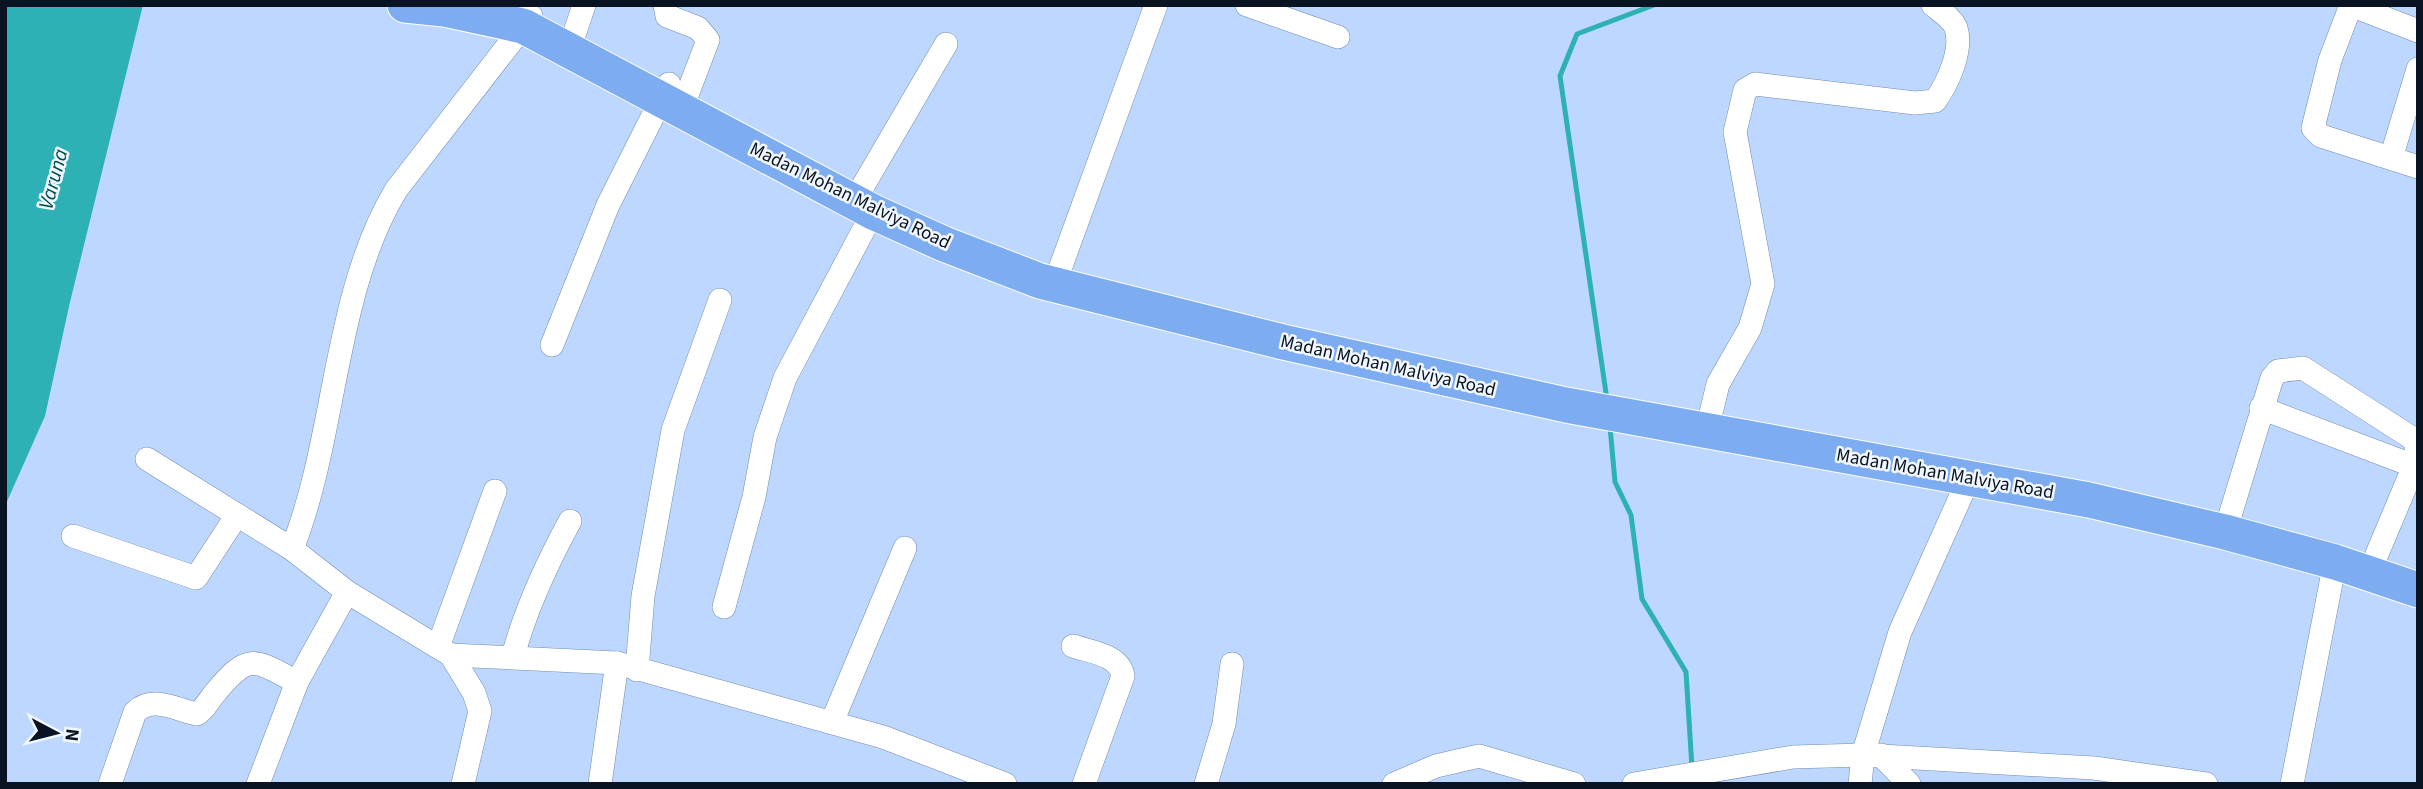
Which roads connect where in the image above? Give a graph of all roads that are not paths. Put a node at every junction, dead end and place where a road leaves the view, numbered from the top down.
1 (405, 5) edge
2 (665, 5) edge
3 (1156, 5) edge
4 (1247, 5) edge
5 (1933, 5) edge
6 (522, 14) edge
7 (580, 19) edge
8 (2418, 31) edge
9 (1338, 37) dead end
10 (946, 44) dead end
11 (2418, 69) edge
12 (672, 93) junction
13 (2391, 158) junction
14 (2418, 167) edge
15 (868, 199) junction
16 (1061, 266) junction
17 (720, 300) dead end
18 (552, 345) dead end
19 (1564, 398) junction
20 (2261, 408) junction
21 (1629, 410) junction
22 (1710, 417) junction
23 (148, 459) dead end
24 (2414, 466) junction
25 (1969, 478) junction
26 (495, 491) dead end
27 (237, 515) junction
28 (570, 521) dead end
29 (2227, 523) junction
30 (72, 536) dead end
31 (905, 548) dead end
32 (292, 549) junction
33 (2378, 554) junction
34 (2335, 562) junction
35 (2418, 568) edge
36 (2418, 590) edge
37 (347, 592) junction
38 (724, 607) dead end
39 (1073, 646) dead end
40 (444, 651) junction
41 (513, 656) junction
42 (1232, 664) dead end
43 (627, 666) junction
44 (297, 682) junction
45 (832, 722) junction
46 (1872, 755) junction
47 (2094, 776) edge
48 (110, 784) edge
49 (258, 784) edge
50 (463, 784) edge
51 (600, 784) edge
52 (1005, 784) edge
53 (1084, 784) edge
54 (1206, 784) edge
55 (1394, 784) edge
56 (1574, 784) edge
57 (1634, 784) edge
58 (1860, 784) edge
59 (1909, 784) edge
60 (2206, 784) edge
61 (2292, 784) edge

1 - 6 highway, Madan Mohan Malviya Road
2 - 12 street
3 - 16 street
4 - 9 street
5 - 22 street
6 - 7 highway, Madan Mohan Malviya Road
6 - 12 highway, Madan Mohan Malviya Road
6 - 32 street
7 - 12 highway, Madan Mohan Malviya Road
8 - 13 street
10 - 15 street
11 - 13 street
12 - 15 highway, Madan Mohan Malviya Road
12 - 18 street
13 - 14 street
15 - 16 highway, Madan Mohan Malviya Road
15 - 19 highway, Madan Mohan Malviya Road
15 - 38 street
16 - 19 highway, Madan Mohan Malviya Road
17 - 43 street
19 - 21 highway, Madan Mohan Malviya Road
20 - 24 street
20 - 24 street
20 - 29 street
21 - 22 highway, Madan Mohan Malviya Road
21 - 25 highway, Madan Mohan Malviya Road
22 - 29 highway, Madan Mohan Malviya Road
23 - 27 street
24 - 33 street
25 - 29 highway, Madan Mohan Malviya Road
25 - 46 street
26 - 40 street
27 - 30 street
27 - 32 street
28 - 41 street
29 - 33 highway, Madan Mohan Malviya Road
29 - 34 highway, Madan Mohan Malviya Road
31 - 45 street
32 - 37 street
33 - 35 highway, Madan Mohan Malviya Road
34 - 36 highway, Madan Mohan Malviya Road
34 - 61 street
37 - 40 street
37 - 44 street
39 - 53 street
40 - 41 street
40 - 50 street
41 - 43 street
42 - 54 street
43 - 45 street
43 - 51 street
44 - 48 street
44 - 49 street
45 - 52 street
46 - 47 street
46 - 57 street
46 - 58 street
46 - 59 street
47 - 60 street
55 - 56 street

